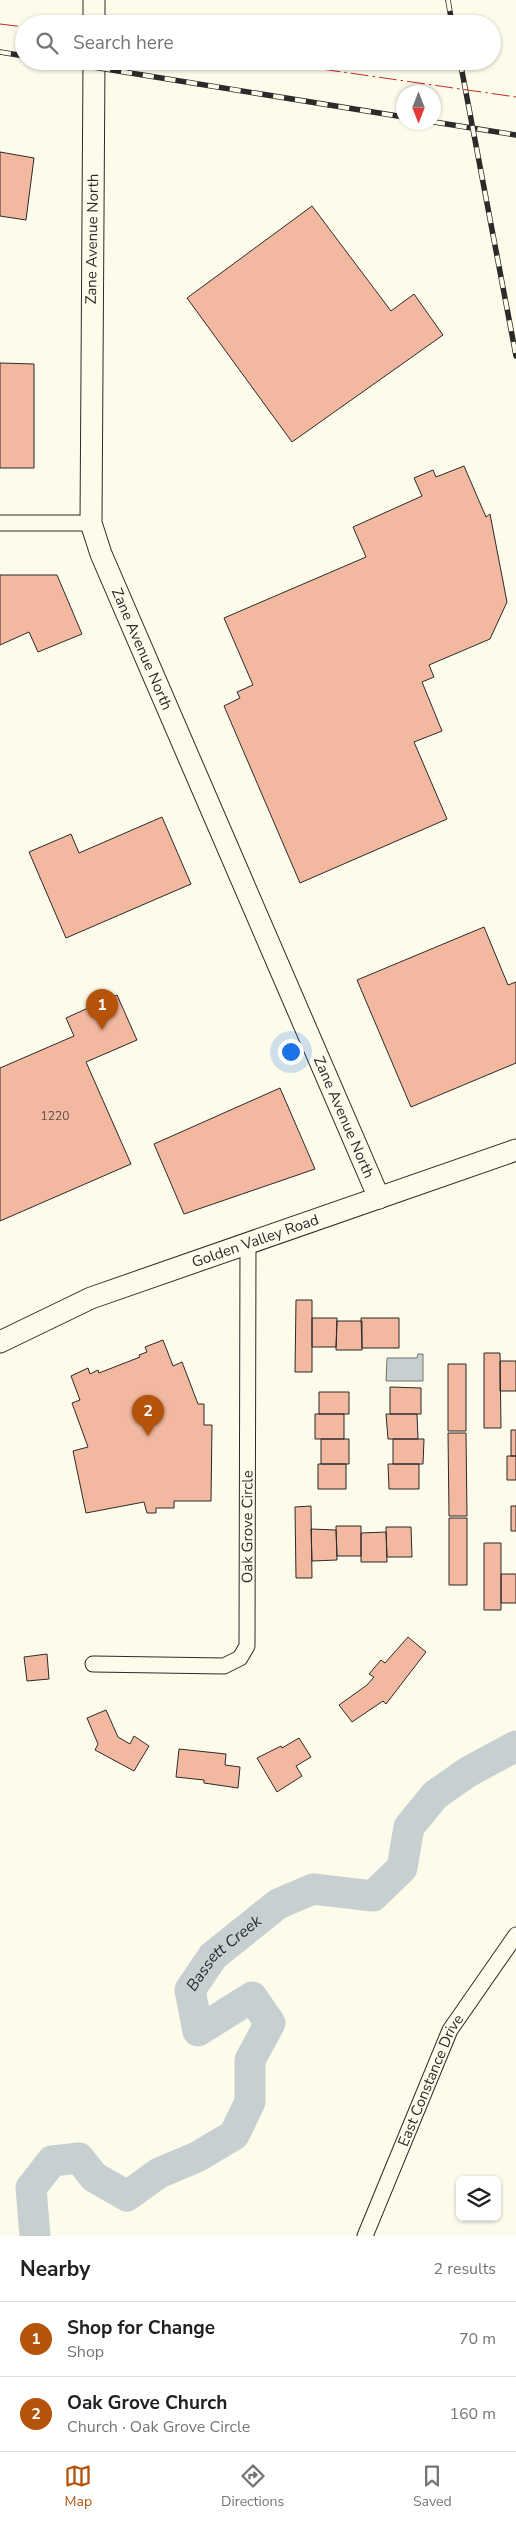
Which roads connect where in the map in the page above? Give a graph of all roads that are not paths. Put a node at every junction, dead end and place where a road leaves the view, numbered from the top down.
1 (94, 0) edge
2 (94, 15) edge
3 (94, 70) edge
4 (0, 522) edge
5 (91, 523) junction
6 (516, 1150) edge
7 (379, 1198) junction
8 (248, 1244) junction
9 (0, 1342) edge
10 (93, 1664) dead end
11 (516, 1935) edge
12 (365, 2236) edge

1 - 2 street
3 - 5 street, Zane Avenue North
4 - 5 street
5 - 7 street, Zane Avenue North
6 - 7 street, Golden Valley Road
7 - 8 street, Golden Valley Road
8 - 9 street, Golden Valley Road
8 - 10 street, Oak Grove Circle
11 - 12 street, East Constance Drive

